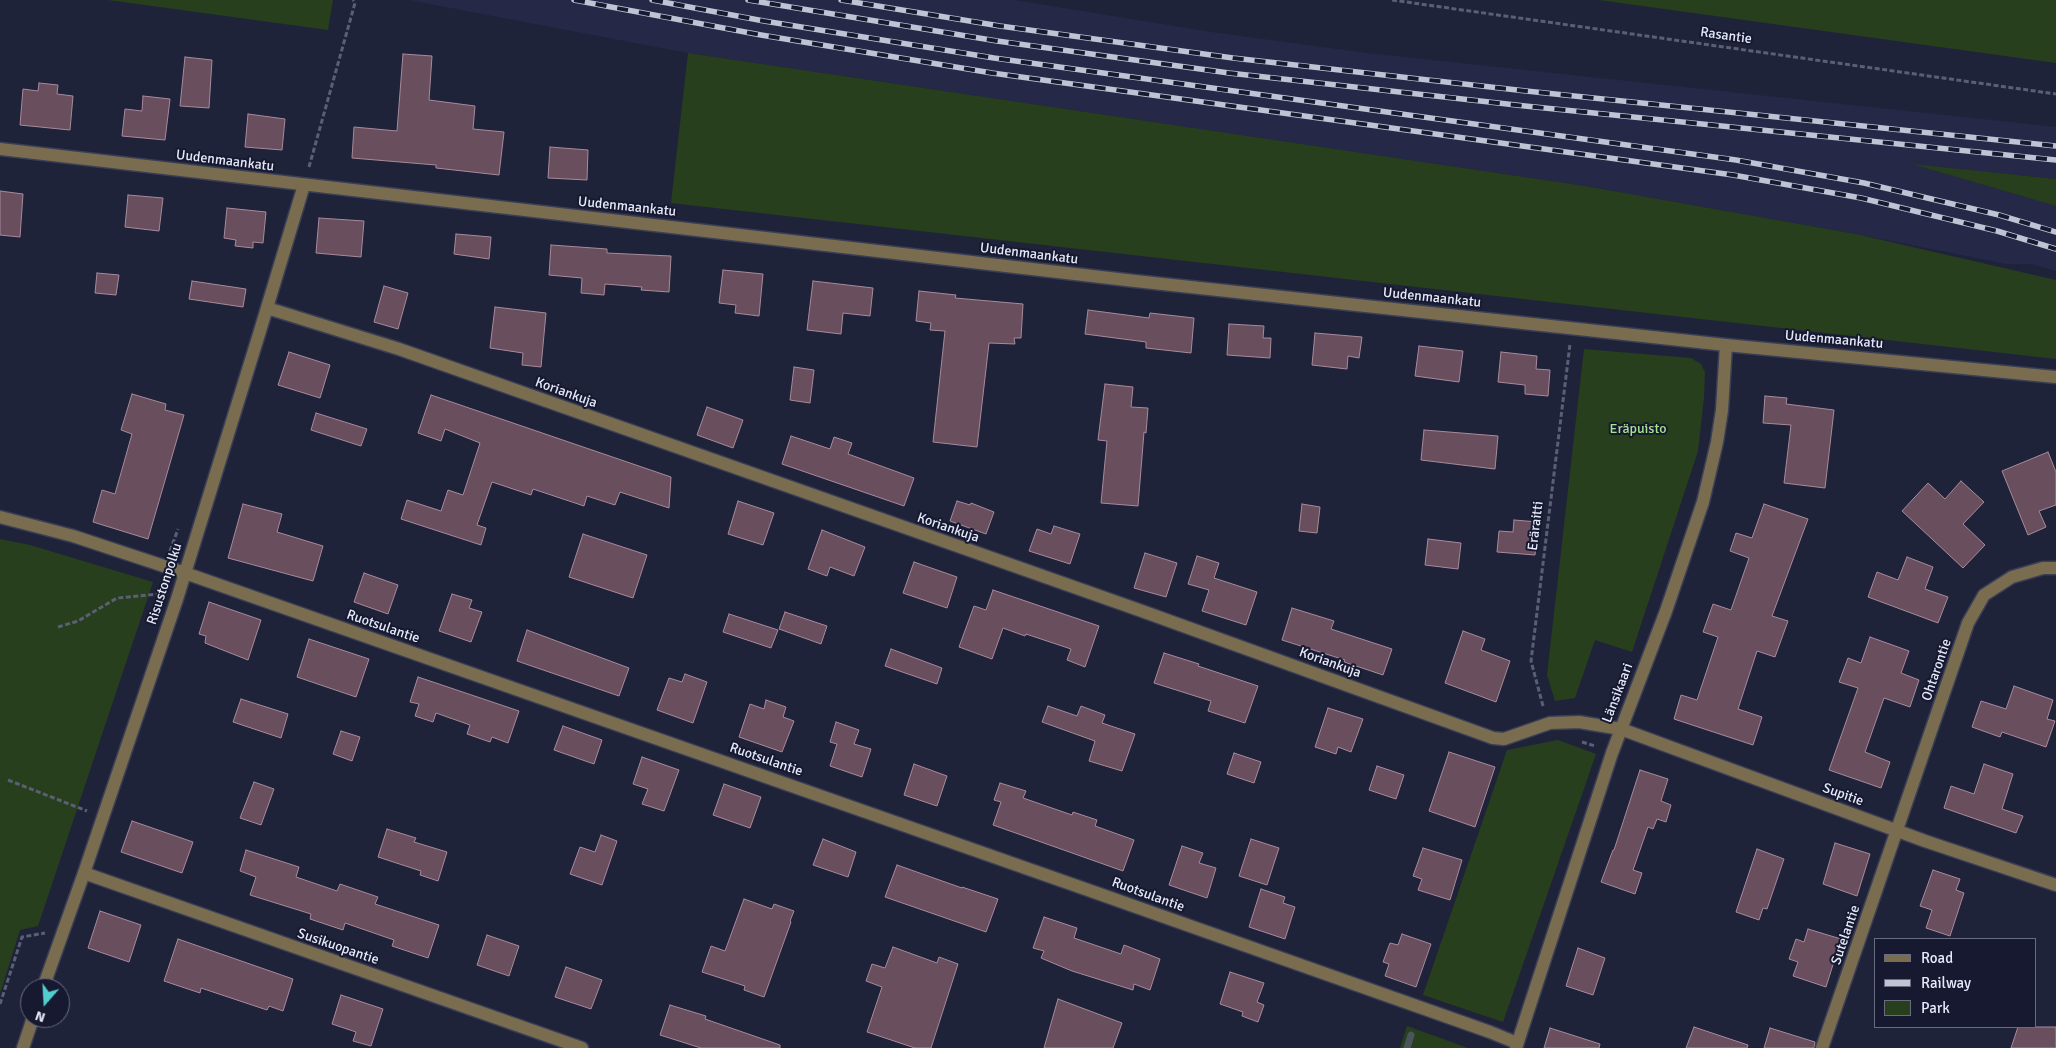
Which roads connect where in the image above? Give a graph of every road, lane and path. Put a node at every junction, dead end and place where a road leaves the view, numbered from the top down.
1 (354, 0) edge
2 (1392, 0) edge
3 (2056, 94) edge
4 (0, 149) edge
5 (304, 185) junction
6 (267, 308) junction
7 (1572, 329) junction
8 (1726, 345) junction
9 (2056, 377) edge
10 (0, 516) edge
11 (180, 521) dead end
12 (165, 567) junction
13 (2056, 568) edge
14 (185, 573) junction
15 (159, 594) junction
16 (156, 604) dead end
17 (58, 627) dead end
18 (1550, 723) junction
19 (1621, 729) junction
20 (8, 780) dead end
21 (90, 802) dead end
22 (1898, 831) junction
23 (84, 873) junction
24 (2056, 885) edge
25 (47, 933) dead end
26 (47, 978) edge
27 (0, 1004) edge
28 (30, 1028) edge
29 (1517, 1046) edge
30 (23, 1048) edge
31 (582, 1048) edge
32 (1822, 1048) edge

1 - 5 path
2 - 3 path, Rasantie
4 - 5 street, Uudenmaankatu
5 - 6 street, Risustonpolku
5 - 7 street, Uudenmaankatu
6 - 14 street, Risustonpolku
6 - 18 street, Koriankuja
7 - 8 street, Uudenmaankatu
7 - 18 path, Eräraitti
8 - 9 street, Uudenmaankatu
8 - 19 street, Länsikaari
10 - 12 street, Ruotsulantie
11 - 12 path
12 - 14 street, Ruotsulantie
12 - 15 path
13 - 22 street, Ohtarontie
14 - 23 street, Risustonpolku
14 - 29 street, Ruotsulantie
15 - 16 path
15 - 17 path
18 - 19 street, Koriankuja
19 - 22 street, Supitie
19 - 29 street, Länsikaari
20 - 21 path
22 - 24 street, Supitie
22 - 32 street, Sutelantie
23 - 26 street, Risustonpolku
23 - 31 street, Susikuopantie
25 - 27 path
28 - 30 street

